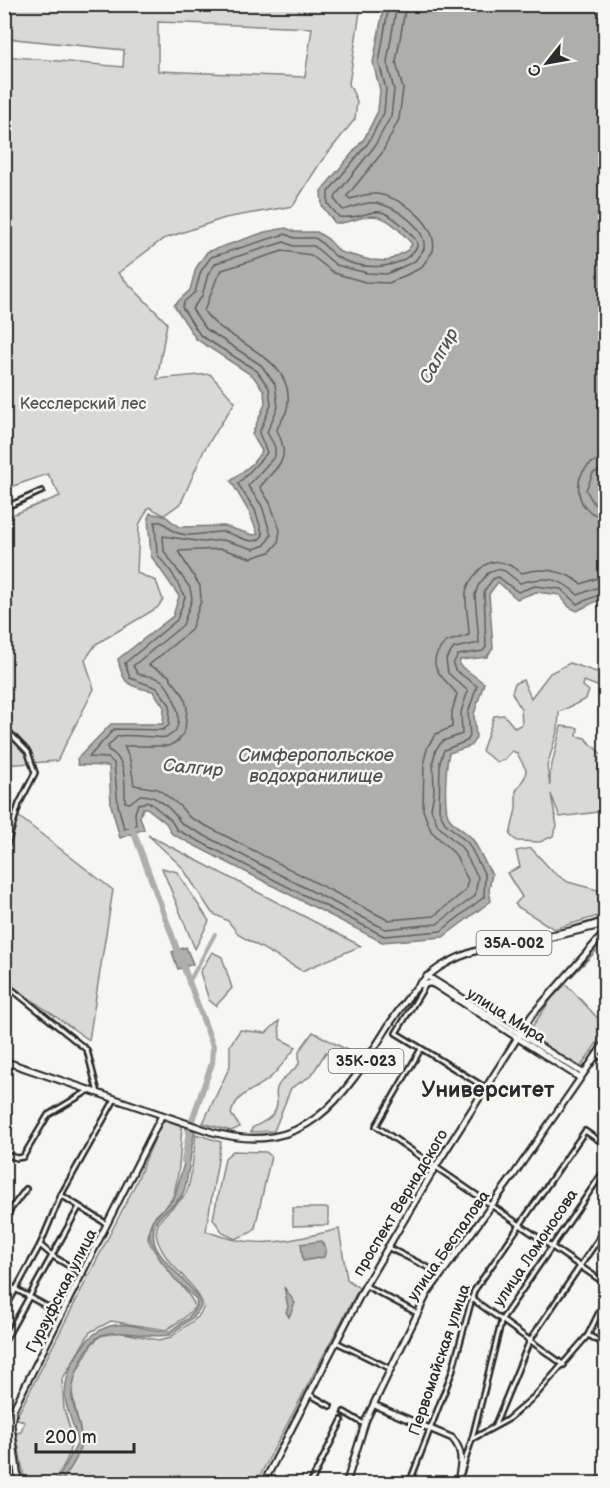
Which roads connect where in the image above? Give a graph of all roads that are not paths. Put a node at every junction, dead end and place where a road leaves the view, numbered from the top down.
1 (42, 491) dead end
2 (4, 508) edge
3 (4, 727) edge
4 (4, 854) edge
5 (606, 922) edge
6 (606, 932) edge
7 (427, 976) junction
8 (4, 983) edge
9 (427, 984) junction
10 (417, 986) junction
11 (519, 1036) junction
12 (606, 1041) edge
13 (421, 1049) junction
14 (596, 1054) junction
15 (4, 1061) edge
16 (606, 1061) edge
17 (582, 1075) junction
18 (486, 1088) junction
19 (88, 1090) junction
20 (99, 1094) junction
21 (115, 1099) junction
22 (162, 1115) junction
23 (606, 1145) edge
24 (4, 1154) edge
25 (436, 1166) junction
26 (606, 1168) edge
27 (26, 1189) dead end
28 (61, 1195) junction
29 (491, 1205) junction
30 (79, 1207) junction
31 (4, 1218) edge
32 (108, 1225) junction
33 (518, 1226) junction
34 (606, 1228) edge
35 (40, 1245) junction
36 (387, 1247) junction
37 (551, 1247) junction
38 (51, 1255) junction
39 (579, 1266) junction
40 (83, 1274) junction
41 (441, 1274) junction
42 (4, 1283) edge
43 (606, 1284) edge
44 (365, 1286) junction
45 (15, 1290) junction
46 (27, 1296) junction
47 (471, 1298) junction
48 (606, 1298) edge
49 (4, 1311) edge
50 (417, 1313) junction
51 (63, 1314) junction
52 (502, 1319) junction
53 (588, 1335) junction
54 (530, 1340) junction
55 (4, 1342) edge
56 (336, 1342) junction
57 (606, 1345) edge
58 (564, 1365) junction
59 (392, 1370) junction
60 (309, 1394) junction
61 (374, 1405) junction
62 (330, 1406) dead end
63 (344, 1412) dead end
64 (4, 1416) edge
65 (11, 1418) junction
66 (342, 1420) dead end
67 (364, 1424) junction
68 (495, 1425) junction
69 (430, 1427) junction
70 (472, 1439) junction
71 (606, 1475) edge
72 (459, 1476) junction
73 (19, 1484) edge
74 (263, 1484) edge
75 (310, 1484) edge
76 (346, 1484) edge
77 (409, 1484) edge
78 (457, 1484) edge
79 (593, 1484) edge

1 - 2 street
3 - 4 street
5 - 7 main road, 35К-023
6 - 11 main road, проспект Вернадского
7 - 10 main road, 35К-023
7 - 11 main road, улица Мира
8 - 20 street
9 - 10 main road
9 - 11 main road, улица Мира
9 - 13 street
10 - 22 main road, 35К-023
11 - 17 main road, улица Мира
11 - 18 main road, проспект Вернадского
12 - 14 main road, улица Беспалова
13 - 18 street
13 - 25 street
14 - 16 street
14 - 17 main road, улица Беспалова
15 - 19 main road, 35К-023
17 - 29 main road, улица Беспалова
18 - 25 main road, проспект Вернадского
19 - 20 main road, 35К-023
19 - 24 street
20 - 21 main road, 35К-023
21 - 22 main road, 35К-023
21 - 28 street
22 - 32 main road, Гурзуфская улица
23 - 33 street, Первомайская улица
25 - 29 street
25 - 36 main road, проспект Вернадского
26 - 37 street, улица Ломоносова
27 - 31 street
28 - 30 street
28 - 35 street
29 - 33 street
29 - 41 main road, улица Беспалова
30 - 32 street
30 - 38 street
32 - 40 main road, Гурзуфская улица
33 - 37 street
33 - 47 street, Первомайская улица
34 - 39 street
35 - 38 street
35 - 45 street
36 - 41 street
36 - 44 main road, проспект Вернадского
37 - 39 street
37 - 52 street, улица Ломоносова
38 - 40 street
38 - 46 street
39 - 43 street
39 - 54 street
40 - 51 main road, Гурзуфская улица
41 - 50 main road, улица Беспалова
42 - 45 street
44 - 50 street
44 - 56 main road, проспект Вернадского
45 - 46 street
45 - 49 street
46 - 51 street
46 - 55 street
47 - 52 street
47 - 69 street, Первомайская улица
48 - 53 street
50 - 59 main road, улица Беспалова
51 - 65 main road, Гурзуфская улица
52 - 54 street
52 - 70 street, улица Ломоносова
53 - 57 street
53 - 58 street
54 - 58 street
54 - 68 street
56 - 59 street
56 - 60 main road, проспект Вернадского
58 - 68 street
59 - 61 main road, улица Беспалова
60 - 62 street
60 - 74 main road, проспект Вернадского
61 - 67 main road, улица Беспалова
61 - 69 main road
63 - 67 street
64 - 65 street
65 - 73 main road
66 - 75 street
67 - 76 main road, улица Беспалова
68 - 70 street
69 - 72 main road
69 - 77 street, Первомайская улица
70 - 72 street, улица Ломоносова
71 - 79 street
72 - 78 main road, улица Ломоносова

